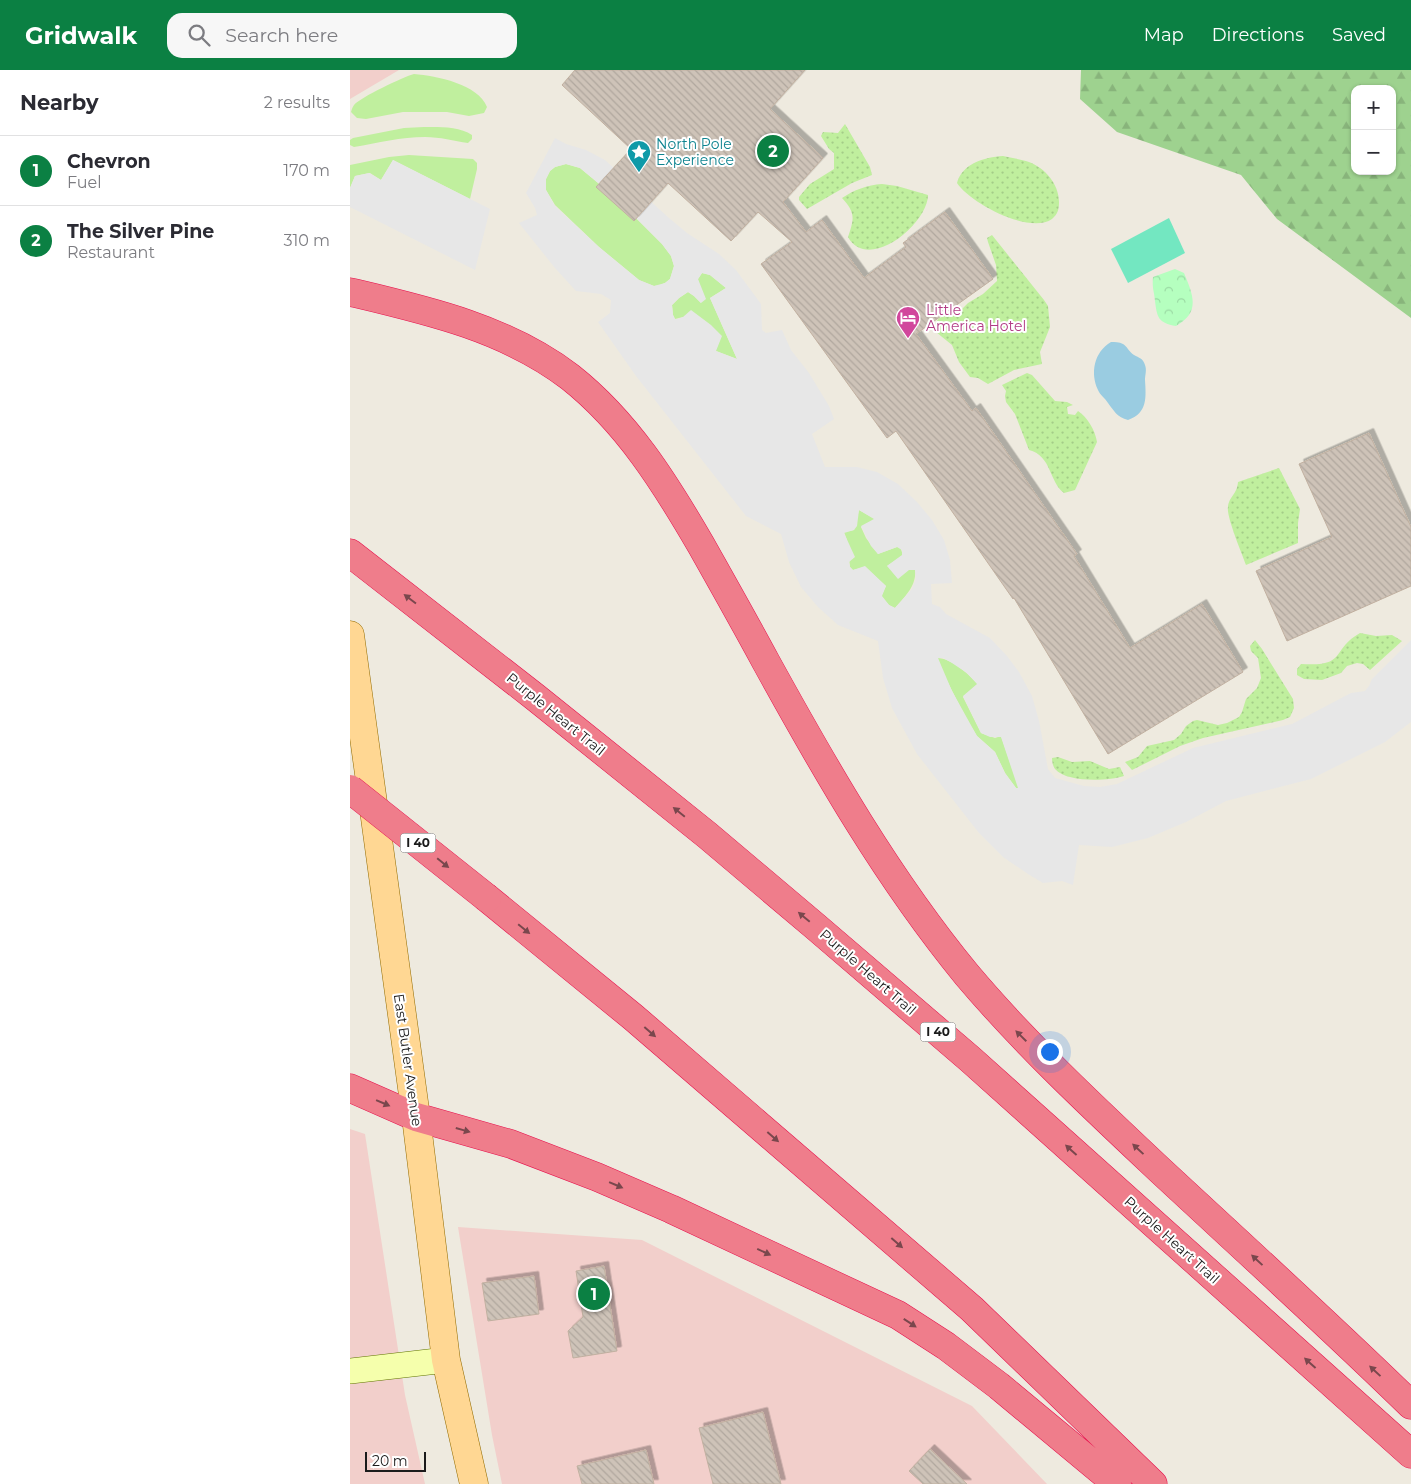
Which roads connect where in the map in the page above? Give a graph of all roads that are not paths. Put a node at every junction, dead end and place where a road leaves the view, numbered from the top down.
1 (350, 292) edge
2 (350, 553) edge
3 (350, 635) edge
4 (350, 789) edge
5 (350, 1088) edge
6 (416, 1117) junction
7 (446, 1360) junction
8 (350, 1371) edge
9 (1411, 1405) edge
10 (1411, 1454) edge
11 (474, 1484) edge
12 (1117, 1484) edge
13 (1153, 1484) edge

9 -> 1 highway
10 -> 2 highway, Purple Heart Trail / I 40
3 - 6 main road, East Butler Avenue
4 -> 13 highway, I 40, bridge
5 -> 6 highway
6 - 7 main road, East Butler Avenue
6 -> 12 highway
7 - 8 street
7 - 11 main road, East Butler Avenue

